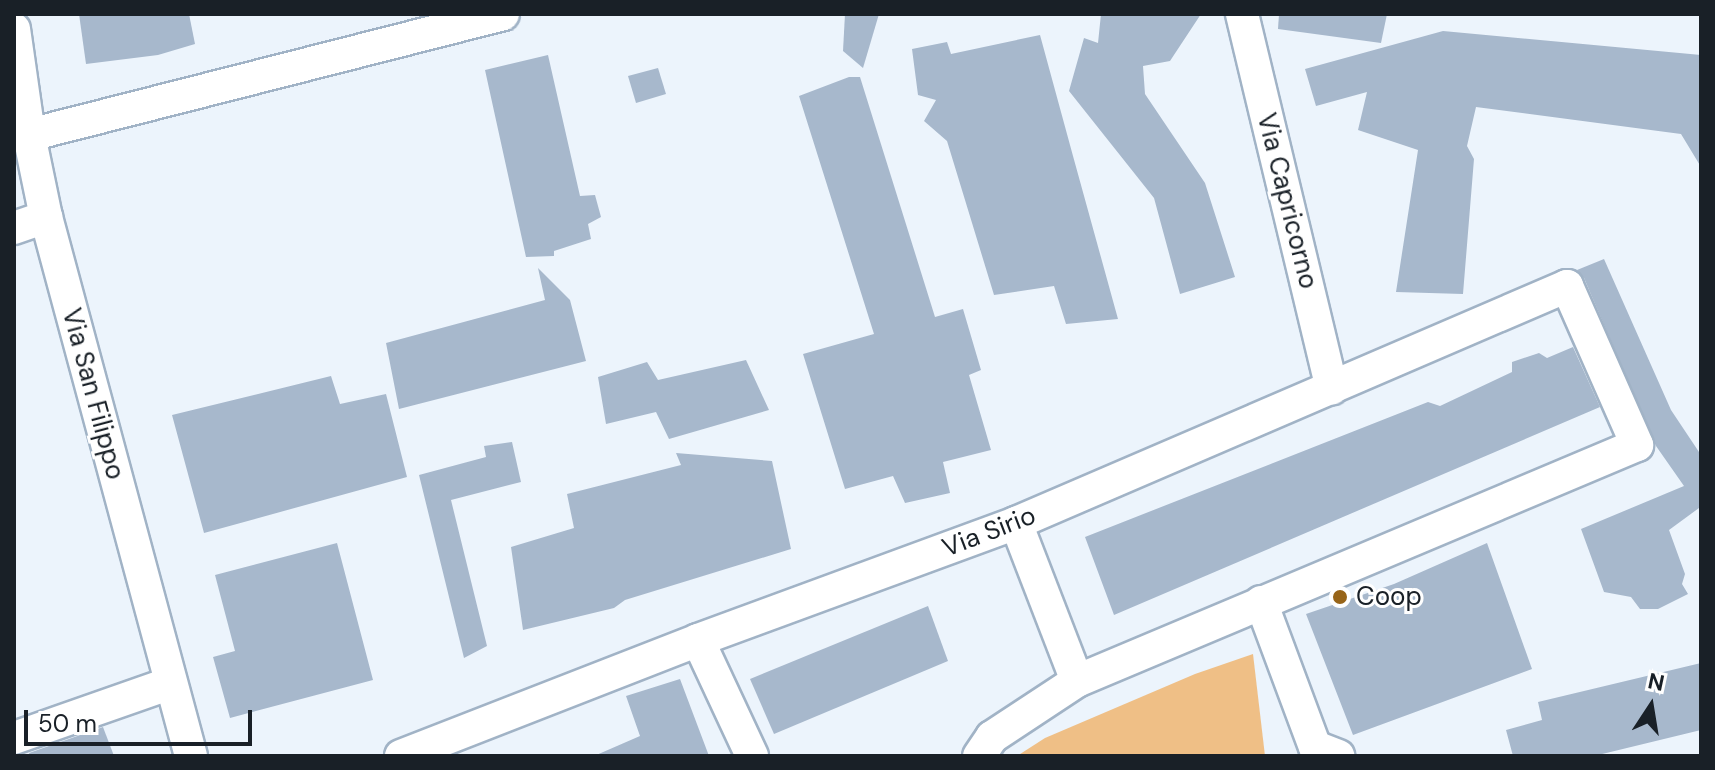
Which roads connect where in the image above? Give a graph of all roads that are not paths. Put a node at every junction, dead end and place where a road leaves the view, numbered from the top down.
1 (503, 14) edge
2 (1242, 14) edge
3 (14, 29) edge
4 (29, 135) junction
5 (46, 217) junction
6 (14, 228) edge
7 (1332, 388) junction
8 (1016, 523) junction
9 (1261, 602) junction
10 (698, 640) junction
11 (1077, 681) junction
12 (171, 683) junction
13 (14, 738) edge
14 (191, 756) edge
15 (401, 756) edge
16 (752, 756) edge
17 (979, 756) edge
18 (1338, 756) edge

1 - 4 street
2 - 7 street, Via Capricorno
3 - 4 street, Via San Filippo
4 - 5 street, Via San Filippo
5 - 6 street
5 - 12 street, Via San Filippo
7 - 8 street, Via Sirio
7 - 9 street, Via Sirio
8 - 10 street, Via Sirio
8 - 11 street
9 - 11 street
9 - 18 street
10 - 15 street, Via Sirio
10 - 16 street
11 - 17 street
12 - 13 street
12 - 14 street, Via San Filippo

